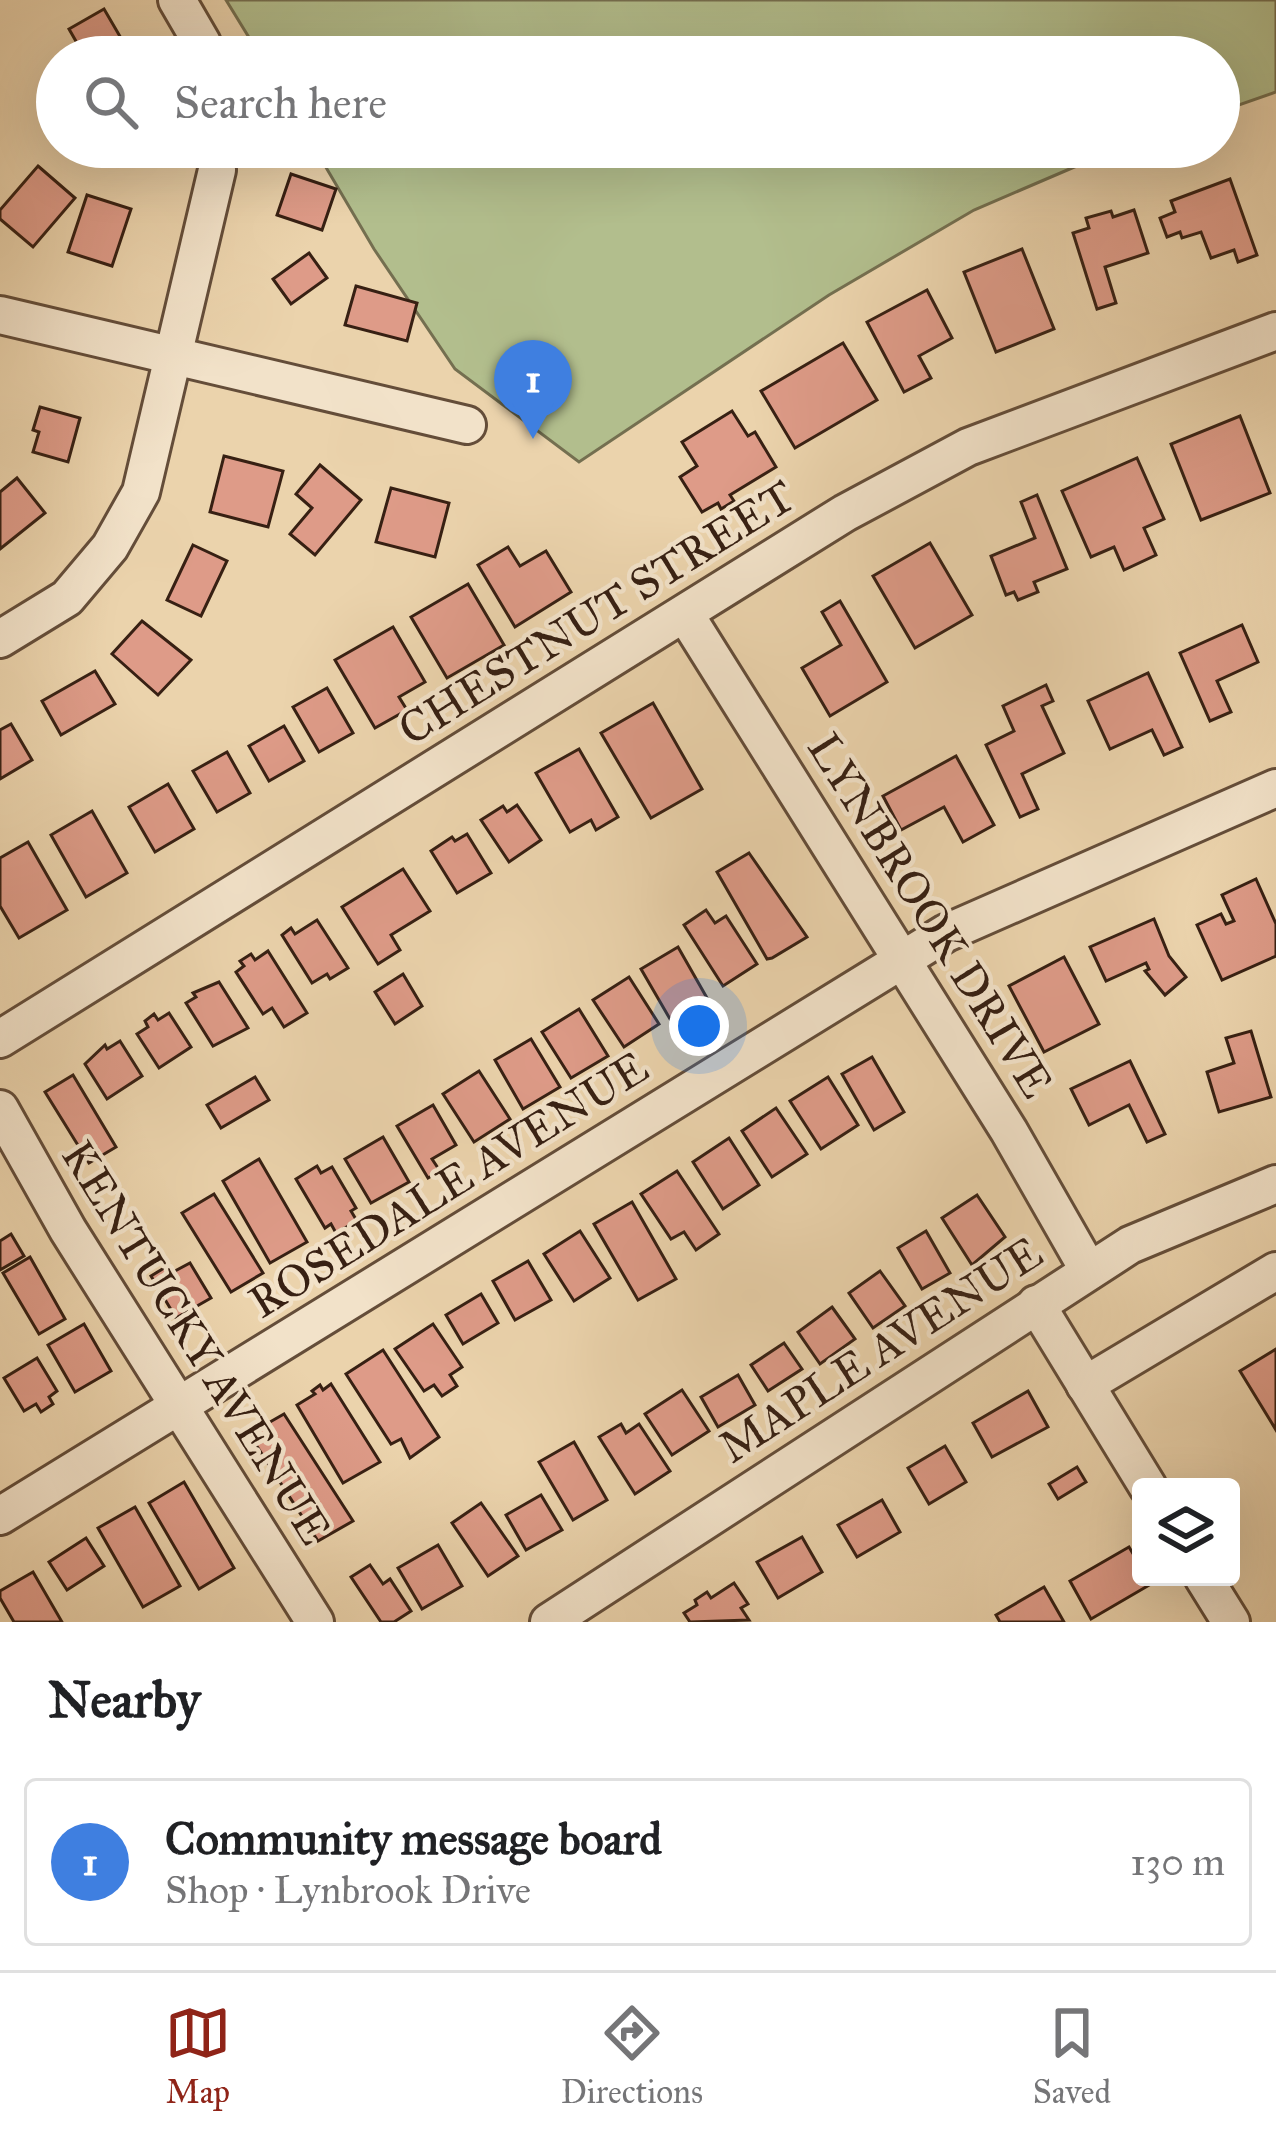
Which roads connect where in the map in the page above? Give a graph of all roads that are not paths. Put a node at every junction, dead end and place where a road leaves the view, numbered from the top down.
1 (177, 0) edge
2 (198, 36) edge
3 (217, 168) edge
4 (0, 315) edge
5 (1276, 331) edge
6 (176, 357) junction
7 (467, 425) dead end
8 (685, 614) junction
9 (0, 640) edge
10 (1276, 788) edge
11 (901, 962) junction
12 (0, 1039) edge
13 (0, 1109) edge
14 (1276, 1184) edge
15 (1089, 1271) junction
16 (1276, 1271) edge
17 (1036, 1304) junction
18 (1085, 1385) junction
19 (180, 1406) junction
20 (1142, 1478) edge
21 (0, 1516) edge
22 (1207, 1586) edge
23 (1222, 1619) edge
24 (315, 1622) edge
25 (549, 1622) edge

1 - 2 street
3 - 6 street
4 - 6 street
5 - 8 street, CHESTNUT STREET
6 - 7 street
6 - 9 street
8 - 11 street, LYNBROOK DRIVE
8 - 12 street, CHESTNUT STREET
10 - 11 street, ROSEDALE AVENUE
11 - 15 street, LYNBROOK DRIVE
11 - 19 street, ROSEDALE AVENUE
13 - 19 street, KENTUCKY AVENUE
14 - 15 street, MAPLE AVENUE
15 - 17 street, MAPLE AVENUE
16 - 18 street
17 - 18 street
17 - 25 street, MAPLE AVENUE
18 - 20 street
19 - 21 street, ROSEDALE AVENUE
19 - 24 street, KENTUCKY AVENUE
22 - 23 street

